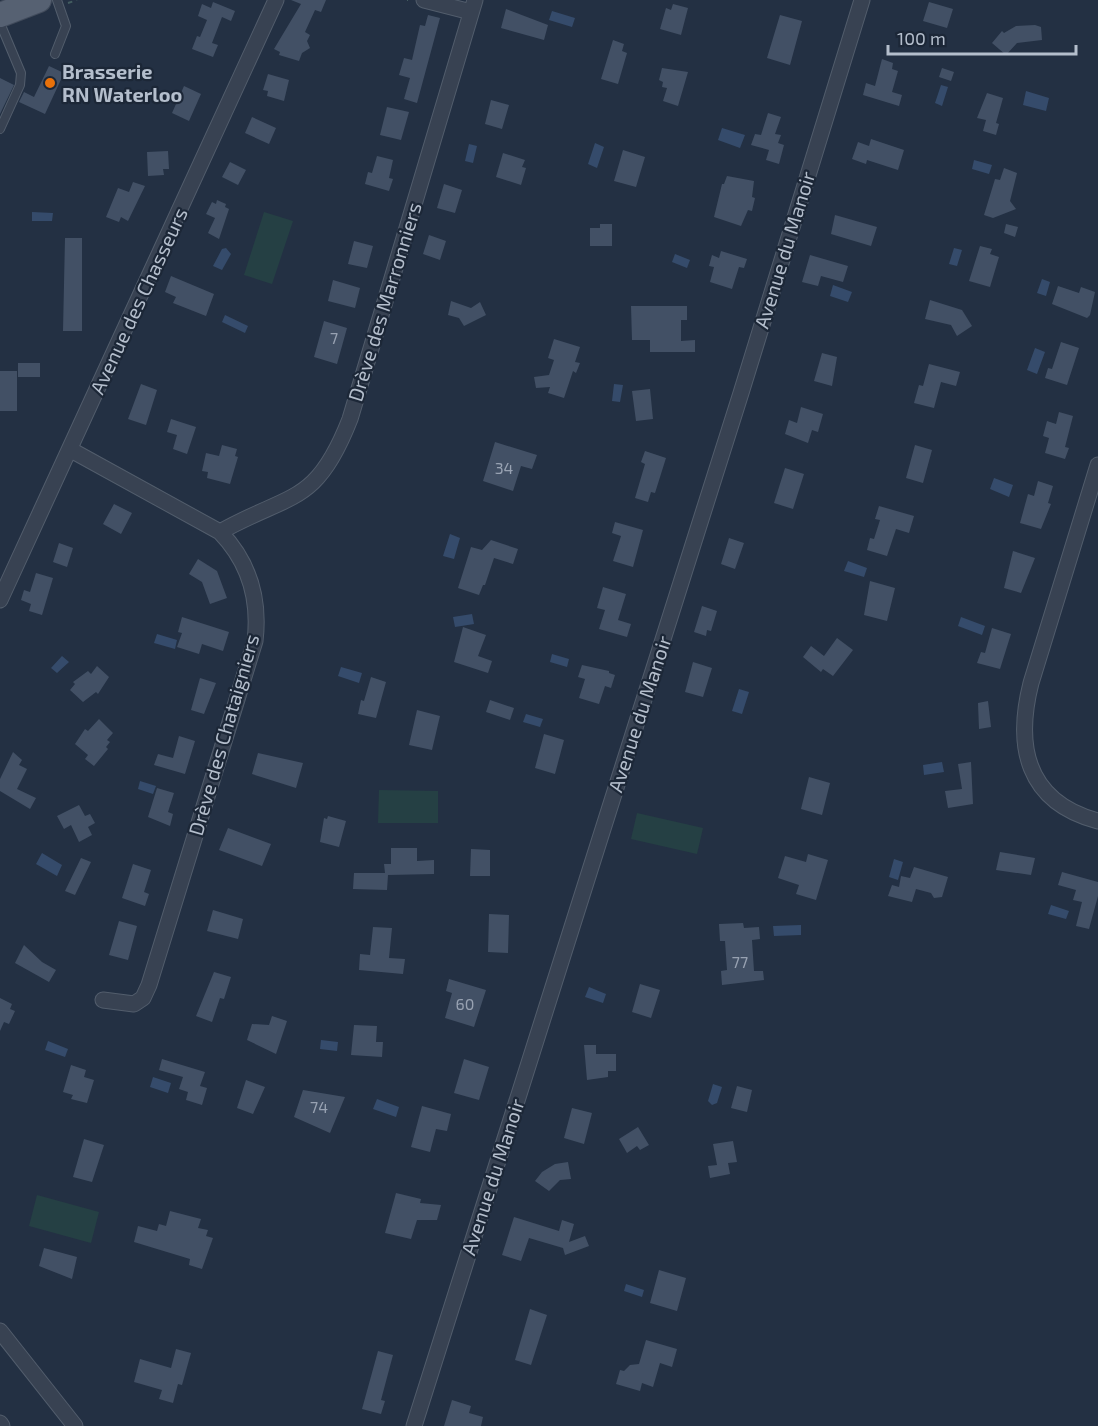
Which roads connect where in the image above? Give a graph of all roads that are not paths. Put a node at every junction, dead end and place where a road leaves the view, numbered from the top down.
1 (39, 0) edge
2 (57, 0) edge
3 (276, 0) edge
4 (424, 0) edge
5 (862, 0) edge
6 (473, 6) edge
7 (7, 12) edge
8 (55, 54) dead end
9 (0, 129) edge
10 (71, 450) junction
11 (1098, 465) edge
12 (220, 532) junction
13 (0, 600) edge
14 (1098, 821) edge
15 (103, 1000) dead end
16 (0, 1331) edge
17 (75, 1426) edge
18 (414, 1426) edge

1 - 7 main road
2 - 8 lane
3 - 10 street, Avenue des Chasseurs
4 - 6 street, Drève des Marronniers
5 - 18 street, Avenue du Manoir
6 - 12 street, Drève des Marronniers
7 - 9 lane
10 - 12 street, Drève des Chataigniers
10 - 13 street, Avenue des Chasseurs
11 - 14 street
12 - 15 street, Drève des Chataigniers
16 - 17 street

